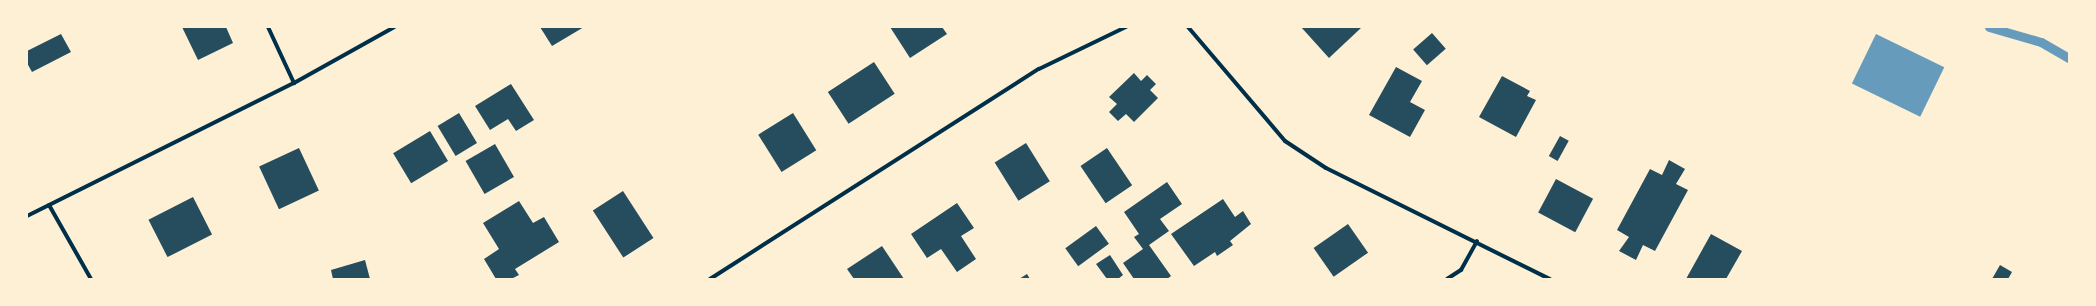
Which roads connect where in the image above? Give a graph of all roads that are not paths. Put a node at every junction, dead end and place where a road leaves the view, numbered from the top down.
1 (268, 27) edge
2 (394, 27) edge
3 (1126, 27) edge
4 (1188, 27) edge
5 (294, 83) junction
6 (49, 205) junction
7 (27, 216) edge
8 (1477, 241) junction
9 (90, 279) edge
10 (710, 279) edge
11 (1447, 279) edge
12 (1550, 279) edge

1 - 5 street
2 - 5 street
3 - 10 street
4 - 8 street
5 - 6 street
6 - 7 street
6 - 9 street
8 - 11 street
8 - 12 street

